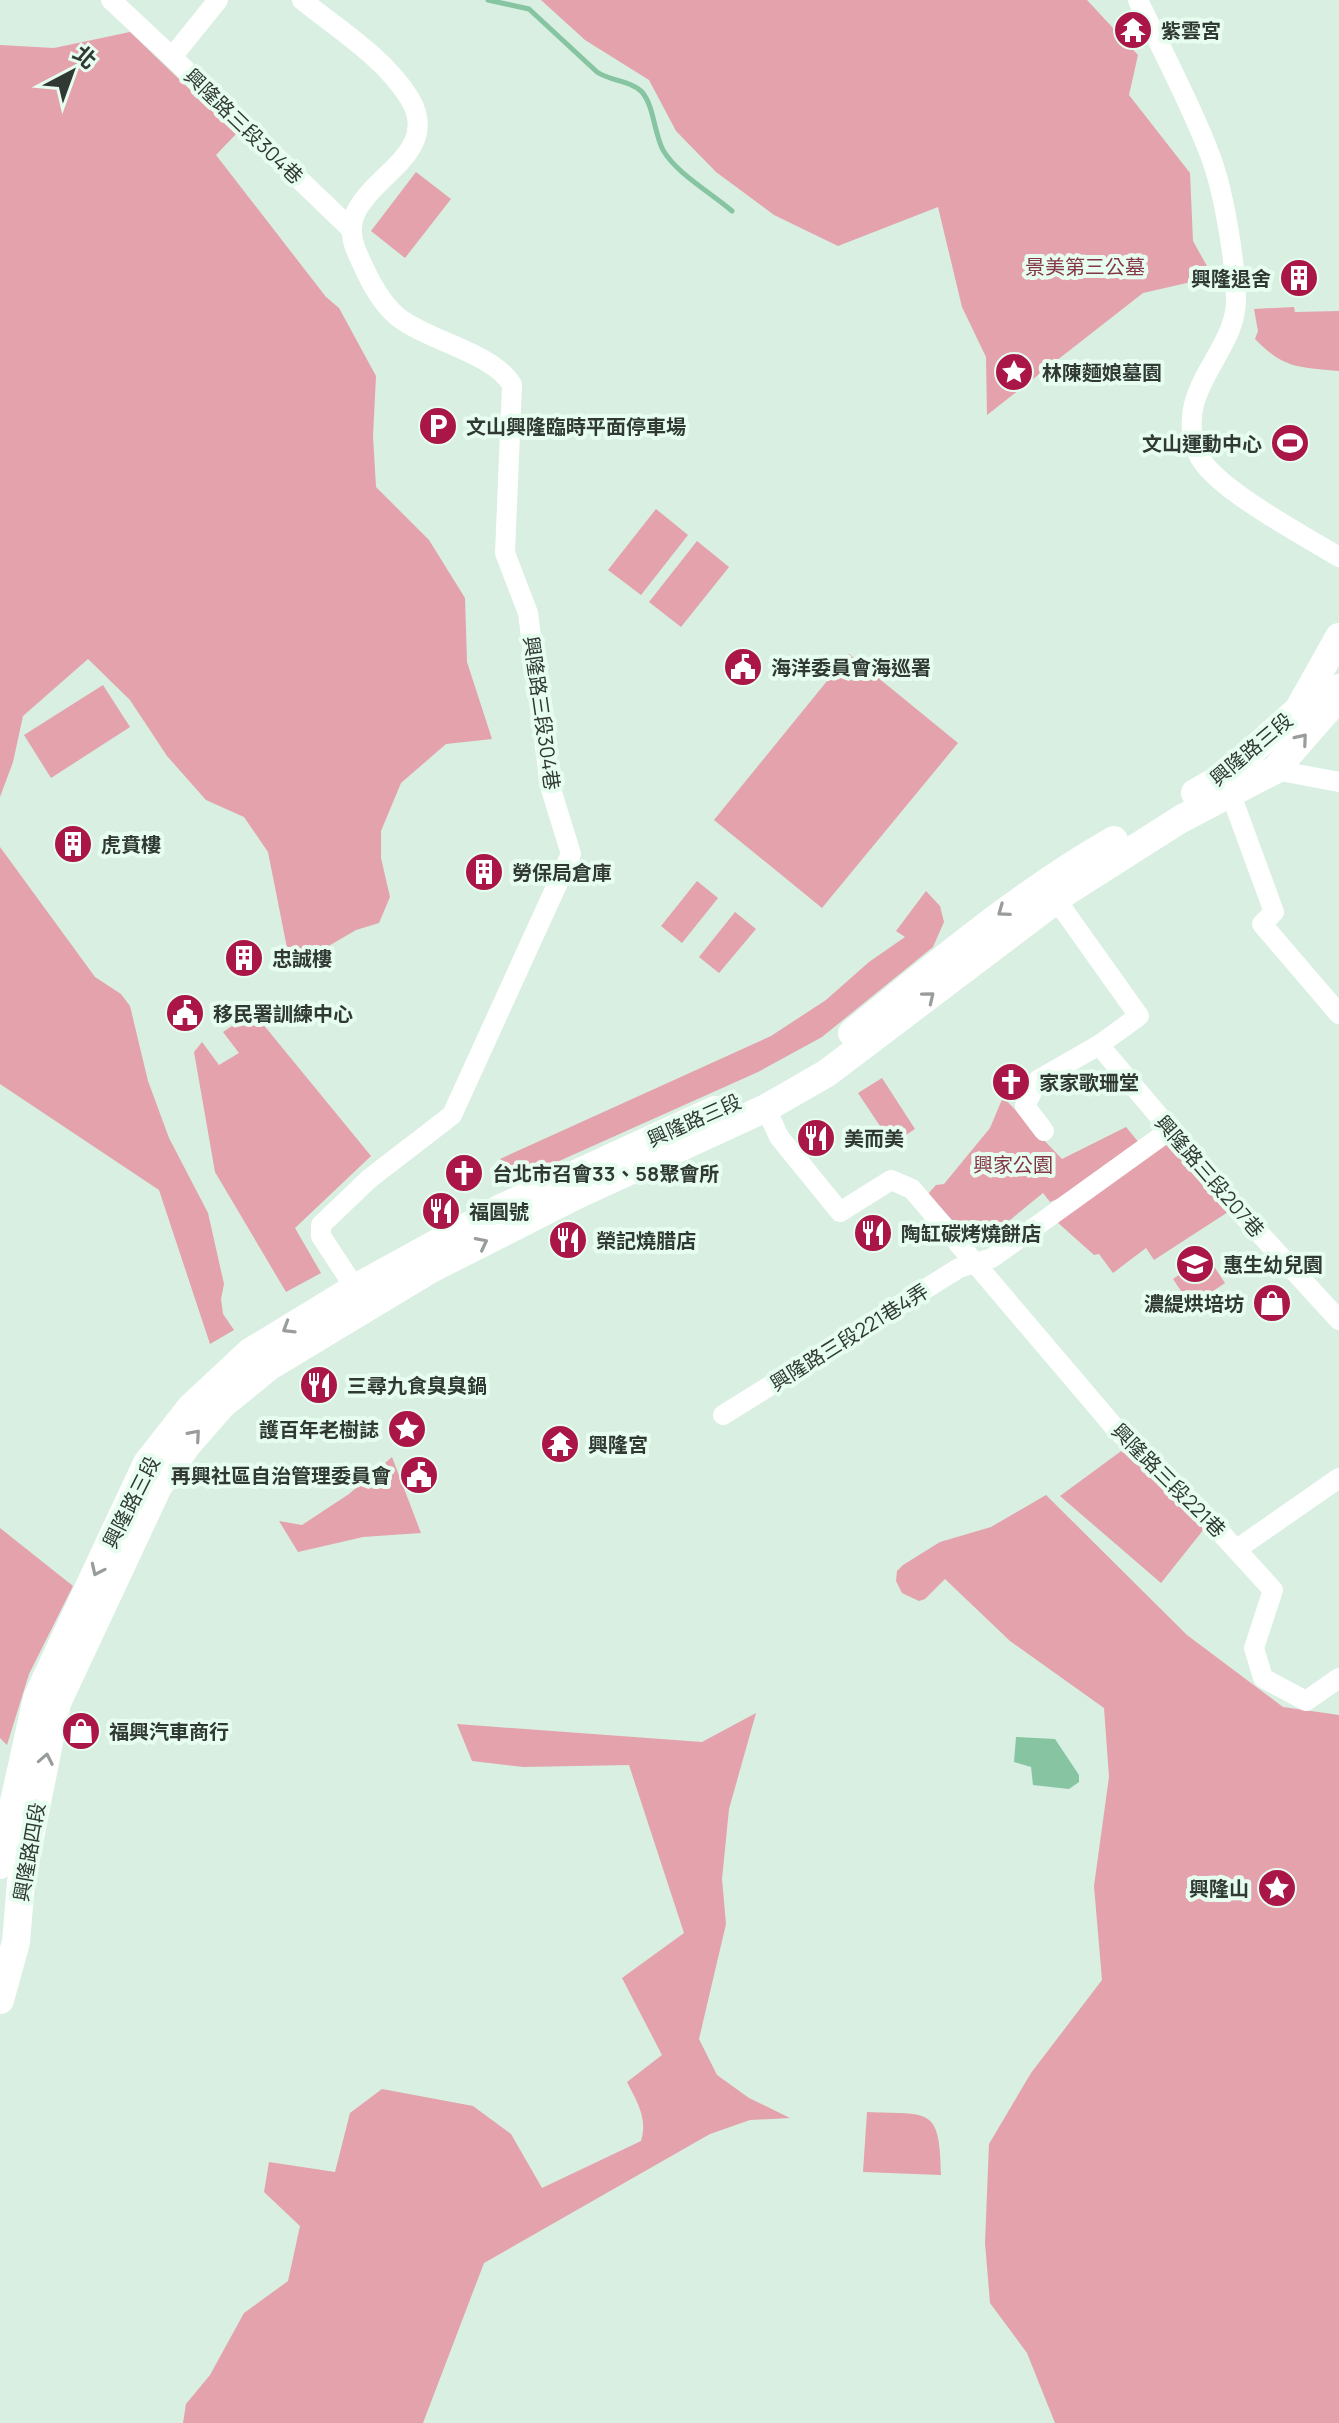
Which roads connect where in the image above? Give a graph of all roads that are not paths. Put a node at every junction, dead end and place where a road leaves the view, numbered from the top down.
1 (111, 0) edge
2 (218, 0) edge
3 (302, 0) edge
4 (1138, 0) edge
5 (172, 57) junction
6 (351, 229) junction
7 (1339, 557) edge
8 (1339, 637) edge
9 (1339, 688) edge
10 (1275, 770) junction
11 (1339, 782) edge
12 (1228, 785) junction
13 (1050, 890) junction
14 (1339, 1014) edge
15 (1099, 1045) junction
16 (766, 1108) junction
17 (1170, 1130) junction
18 (1044, 1131) dead end
19 (976, 1261) junction
20 (355, 1288) junction
21 (1339, 1320) edge
22 (341, 1322) junction
23 (723, 1415) dead end
24 (1339, 1478) edge
25 (1237, 1549) junction
26 (1339, 1678) edge
27 (47, 1700) junction
28 (0, 1865) edge
29 (0, 2000) edge

1 - 5 street, 興隆路三段304巷
2 - 5 street, 興隆路三段304巷
3 - 6 street
4 - 7 street
5 - 6 street, 興隆路三段304巷
6 - 20 street, 興隆路三段304巷
8 - 12 main road, 興隆路三段
10 -> 9 main road, 興隆路三段
10 - 11 street
10 - 12 main road, 興隆路三段
12 - 13 main road, 興隆路三段
12 - 14 street
13 - 15 street
16 -> 13 main road, 興隆路三段
13 -> 20 main road, 興隆路三段
15 - 17 street, 興隆路三段207巷
15 - 18 street
16 - 19 street, 興隆路三段221巷
22 -> 16 main road, 興隆路三段
17 - 19 street
17 - 21 street, 興隆路三段207巷
19 - 23 street, 興隆路三段221巷4弄
19 - 25 street, 興隆路三段221巷
20 - 22 street
20 -> 27 main road, 興隆路三段
27 -> 22 main road, 興隆路三段
24 - 25 street
25 - 26 street, 興隆路三段221巷
27 - 28 main road, 興隆路四段
29 -> 27 main road, 興隆路四段

